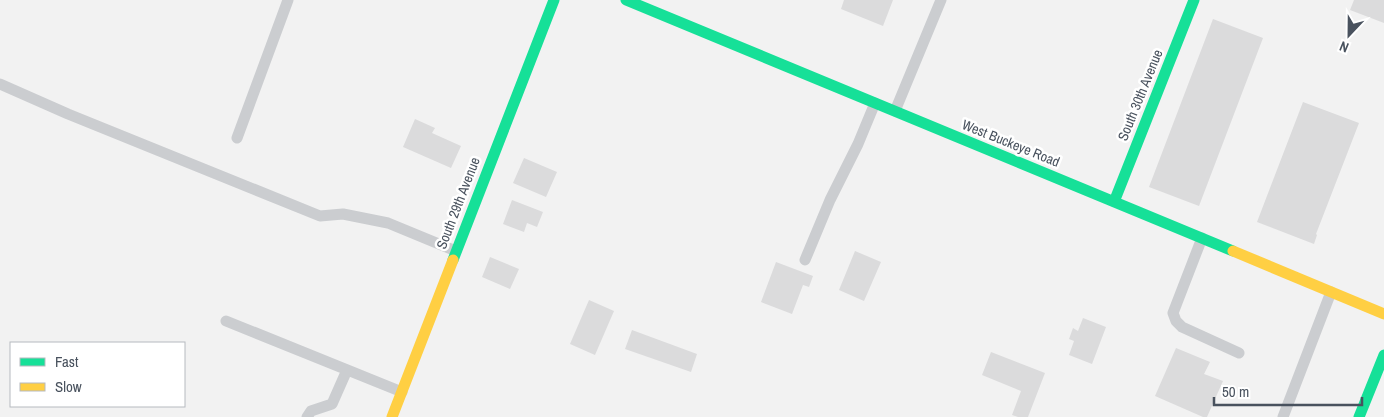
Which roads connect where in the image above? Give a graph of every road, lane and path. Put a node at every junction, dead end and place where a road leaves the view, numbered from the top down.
1 (288, 0) edge
2 (554, 0) edge
3 (626, 0) edge
4 (940, 0) edge
5 (1194, 0) edge
6 (0, 84) edge
7 (875, 103) junction
8 (895, 111) junction
9 (237, 138) dead end
10 (1114, 202) junction
11 (1202, 238) junction
12 (456, 251) junction
13 (805, 260) dead end
14 (1332, 292) junction
15 (1384, 314) edge
16 (226, 321) dead end
17 (1239, 353) dead end
18 (1384, 355) edge
19 (346, 370) junction
20 (402, 392) junction
21 (307, 417) edge
22 (392, 417) edge
23 (1283, 417) edge
24 (1359, 417) edge

1 - 9 lane
2 - 12 main road, South 29th Avenue
3 - 7 main road, West Buckeye Road
4 - 8 lane
5 - 10 main road, South 30th Avenue
6 - 12 lane
7 - 8 main road, West Buckeye Road
7 - 13 lane
8 - 10 main road, West Buckeye Road
10 - 11 main road, West Buckeye Road
11 - 14 main road, West Buckeye Road
11 - 17 lane
12 - 20 main road, South 29th Avenue
14 - 15 main road, West Buckeye Road
14 - 23 lane
16 - 19 lane
18 - 24 main road
19 - 20 lane
19 - 21 lane
20 - 22 main road, South 29th Avenue

